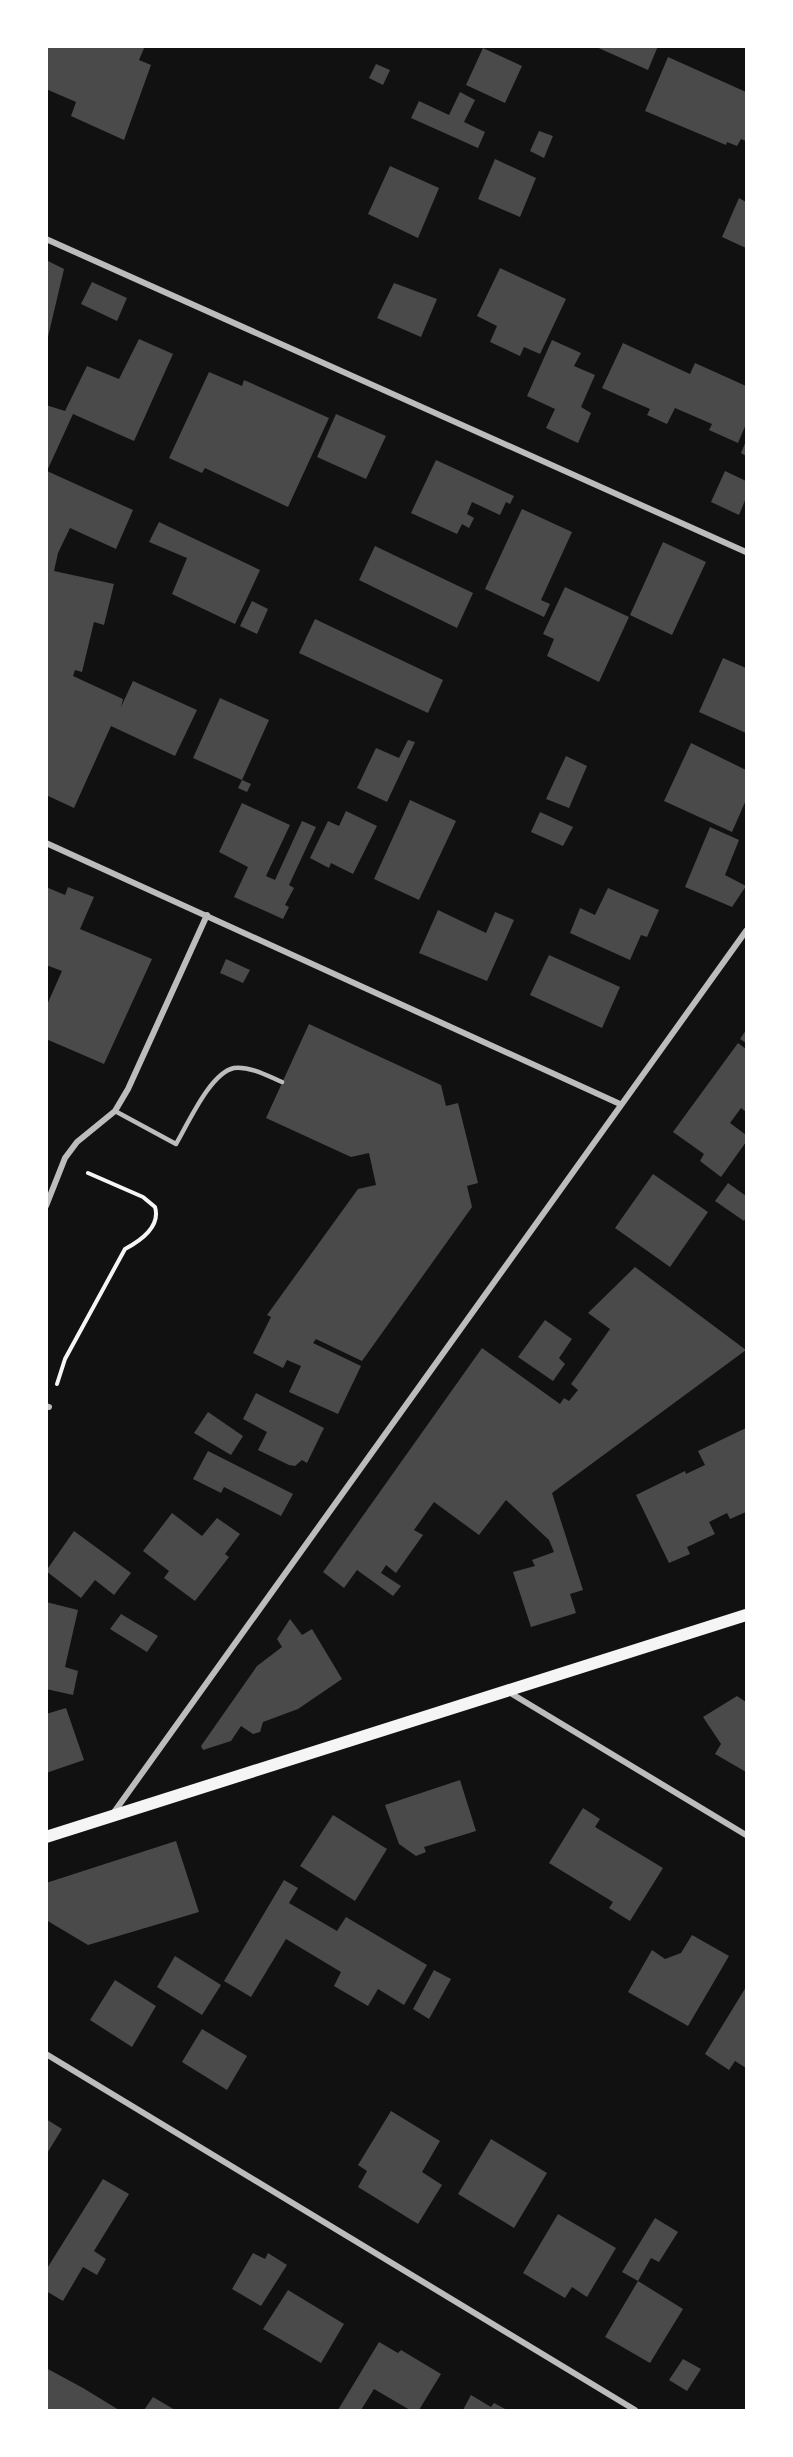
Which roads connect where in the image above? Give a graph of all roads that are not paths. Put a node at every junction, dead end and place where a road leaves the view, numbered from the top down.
1 (46, 239) edge
2 (747, 552) edge
3 (46, 843) edge
4 (207, 915) junction
5 (747, 931) edge
6 (282, 1082) dead end
7 (620, 1104) junction
8 (115, 1111) junction
9 (46, 1206) edge
10 (747, 1614) edge
11 (506, 1690) junction
12 (111, 1816) junction
13 (747, 1835) edge
14 (46, 1837) edge
15 (46, 2055) edge
16 (635, 2410) edge

1 - 2 street
3 - 4 street
4 - 7 street
4 - 8 street
5 - 7 street
6 - 8 lane
7 - 12 street
8 - 9 street
10 - 11 main road
11 - 12 main road
11 - 13 street
12 - 14 main road
15 - 16 street

